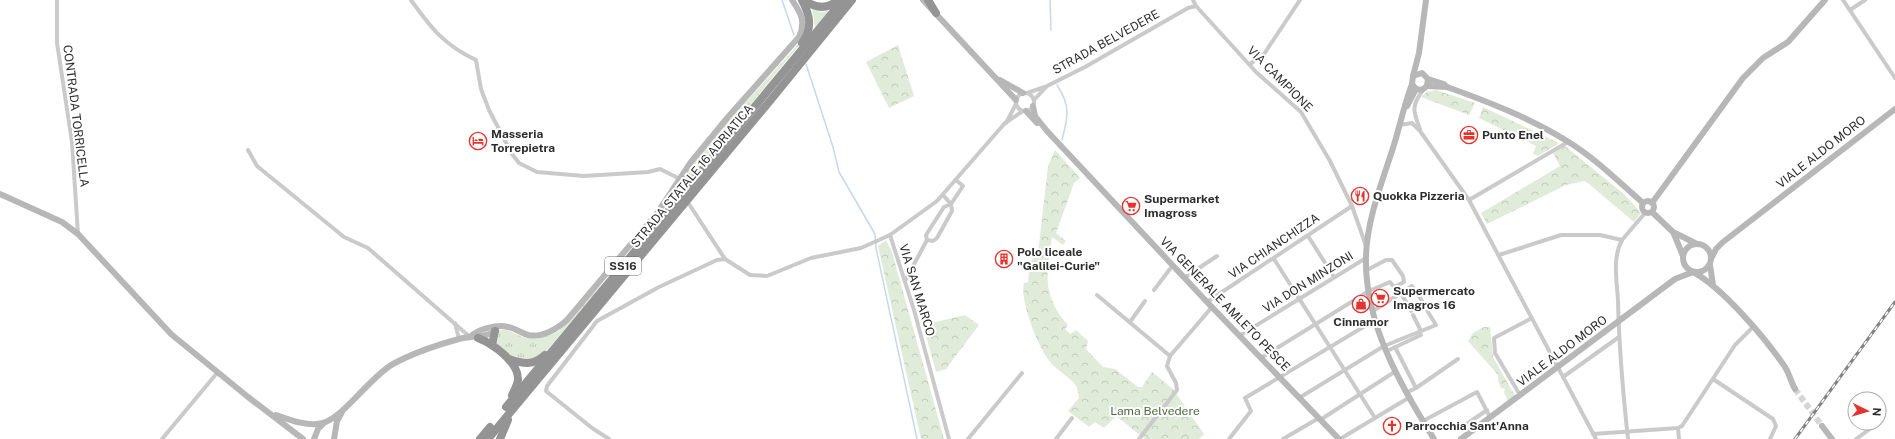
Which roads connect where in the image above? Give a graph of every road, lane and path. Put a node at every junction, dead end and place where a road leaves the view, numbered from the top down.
1 (57, 0) edge
2 (412, 0) edge
3 (792, 0) edge
4 (803, 0) edge
5 (838, 0) edge
6 (843, 0) edge
7 (852, 0) edge
8 (923, 0) edge
9 (928, 0) edge
10 (1193, 0) edge
11 (1300, 0) edge
12 (1426, 0) edge
13 (1825, 0) edge
14 (1843, 0) edge
15 (1865, 0) edge
16 (1196, 6) junction
17 (1850, 10) junction
18 (936, 13) junction
19 (1419, 53) junction
20 (1250, 64) junction
21 (1422, 73) junction
22 (994, 75) junction
23 (1413, 76) junction
24 (1895, 78) edge
25 (1428, 79) junction
26 (1047, 86) junction
27 (1414, 86) junction
28 (1448, 87) junction
29 (1425, 88) junction
30 (1025, 93) junction
31 (1016, 102) junction
32 (1033, 103) junction
33 (1895, 104) edge
34 (1894, 110) edge
35 (1025, 111) junction
36 (1005, 123) junction
37 (1400, 125) junction
38 (1047, 131) junction
39 (1420, 131) junction
40 (732, 135) junction
41 (1568, 142) junction
42 (248, 150) dead end
43 (680, 179) junction
44 (956, 180) junction
45 (0, 194) edge
46 (943, 195) junction
47 (1469, 200) junction
48 (1652, 202) junction
49 (1643, 203) junction
50 (689, 204) dead end
51 (951, 204) junction
52 (1352, 206) junction
53 (1652, 212) junction
54 (1645, 213) junction
55 (1673, 232) junction
56 (78, 234) junction
57 (890, 235) junction
58 (1308, 236) junction
59 (927, 240) junction
60 (1622, 240) junction
61 (1723, 242) junction
62 (1700, 245) junction
63 (1367, 249) junction
64 (1499, 254) junction
65 (1217, 256) dead end
66 (1683, 256) junction
67 (1366, 258) junction
68 (725, 259) junction
69 (1274, 259) junction
70 (1710, 262) junction
71 (1173, 265) junction
72 (1684, 265) junction
73 (1367, 270) junction
74 (1693, 272) junction
75 (1334, 277) junction
76 (1184, 278) junction
77 (1675, 279) junction
78 (904, 281) junction
79 (1713, 285) junction
80 (1154, 290) dead end
81 (1369, 291) junction
82 (1401, 293) junction
83 (1097, 295) dead end
84 (1300, 298) junction
85 (1145, 301) dead end
86 (1209, 305) junction
87 (1372, 311) junction
88 (1532, 318) junction
89 (1375, 320) junction
90 (1130, 322) junction
91 (1618, 322) junction
92 (455, 323) junction
93 (1315, 324) junction
94 (1753, 327) junction
95 (498, 329) junction
96 (1421, 333) junction
97 (1239, 336) junction
98 (474, 337) junction
99 (1619, 337) junction
100 (459, 339) junction
101 (558, 344) junction
102 (492, 345) junction
103 (1395, 347) junction
104 (1330, 348) junction
105 (1385, 349) junction
106 (1170, 356) junction
107 (1261, 358) junction
108 (509, 359) junction
109 (1458, 359) dead end
110 (1558, 368) junction
111 (1344, 371) junction
112 (1396, 371) junction
113 (217, 373) junction
114 (1022, 373) dead end
115 (1563, 377) junction
116 (1280, 378) junction
117 (1713, 379) junction
118 (1416, 388) junction
119 (1795, 389) tunnel mouth
120 (1360, 394) junction
121 (1409, 394) junction
122 (1520, 396) junction
123 (1299, 398) junction
124 (516, 404) junction
125 (345, 407) junction
126 (1487, 410) junction
127 (269, 413) junction
128 (501, 414) junction
129 (1490, 417) junction
130 (1072, 418) dead end
131 (1375, 418) junction
132 (1320, 419) junction
133 (1423, 421) junction
134 (324, 423) junction
135 (1822, 426) tunnel mouth
136 (1678, 428) junction
137 (1627, 431) junction
138 (1867, 431) edge
139 (1469, 433) junction
140 (1593, 434) junction
141 (333, 437) edge
142 (162, 439) edge
143 (303, 439) edge
144 (314, 439) edge
145 (480, 439) edge
146 (488, 439) edge
147 (500, 439) edge
148 (609, 439) edge
149 (949, 439) edge
150 (968, 439) edge
151 (1056, 439) edge
152 (1139, 439) edge
153 (1229, 439) edge
154 (1284, 439) edge
155 (1339, 439) edge
156 (1434, 439) edge
157 (1461, 439) edge
158 (1596, 439) edge
159 (1628, 439) edge
160 (1679, 439) edge
161 (1770, 439) edge
162 (1832, 439) edge
163 (1856, 439) edge

1 - 56 street, CONTRADA TORRICELLA
2 - 43 street
3 - 43 street
4 - 5 highway
4 - 40 highway
6 - 40 highway, STRADA STATALE 16 ADRIATICA / SS16
7 - 124 highway, STRADA STATALE 16 ADRIATICA / SS16
8 - 18 street
9 - 18 highway
10 - 16 street, VIA CAMPIONE
11 - 20 street
12 - 19 street
13 - 48 street
14 - 17 street
15 - 17 street
16 - 20 street, VIA CAMPIONE
16 - 26 street, STRADA BELVEDERE
17 - 24 street
18 - 22 street
19 - 21 street
19 - 23 street
20 - 52 street, VIA CAMPIONE
21 - 23 street
21 - 25 street
22 - 30 street
22 - 31 street
23 - 27 street
25 - 28 street
25 - 29 street
26 - 30 street
26 - 32 street
27 - 29 street
27 - 37 street
28 - 29 street
28 - 41 street
29 - 39 street
30 - 31 street
30 - 32 street
31 - 35 street
31 - 36 street
32 - 35 street
32 - 38 street
33 - 34 street
34 - 61 street, VIALE ALDO MORO
35 - 36 street
35 - 38 street
36 - 44 street, VIA SAN MARCO
37 - 39 street
37 - 63 street
38 - 71 street, VIA GENERALE AMLETO PESCE
39 - 47 street
40 - 101 highway, STRADA STATALE 16 ADRIATICA / SS16
41 - 47 street
41 - 49 street
42 - 92 street
43 - 95 street
44 - 46 street, VIA SAN MARCO
44 - 51 street
45 - 56 street
46 - 51 street
46 - 57 street, VIA SAN MARCO
47 - 64 street
48 - 49 street
48 - 53 street
49 - 54 street
50 - 68 street
51 - 59 street
51 - 59 street
52 - 58 street, VIA CHIANCHIZZA
52 - 63 street, VIA CAMPIONE
53 - 54 street
53 - 55 street
54 - 60 street
55 - 62 street
55 - 66 street
56 - 113 street
57 - 68 street
57 - 78 street, VIA SAN MARCO
58 - 69 street, VIA CHIANCHIZZA
58 - 75 street
59 - 78 street
60 - 64 street
60 - 91 street
61 - 62 street, VIALE ALDO MORO
61 - 70 street, VIALE ALDO MORO
62 - 66 street
62 - 70 street
63 - 67 street
64 - 88 street
65 - 76 street
66 - 72 street
67 - 73 street
67 - 75 street, VIA DON MINZONI
68 - 148 street
69 - 84 street
69 - 86 street, VIA CHIANCHIZZA
70 - 74 street
70 - 79 street
71 - 76 street, VIA GENERALE AMLETO PESCE
71 - 80 street
72 - 74 street
72 - 77 street, VIALE ALDO MORO
73 - 81 street
73 - 81 street
74 - 77 street, VIALE ALDO MORO
74 - 79 street
75 - 84 street, VIA DON MINZONI
76 - 86 street, VIA GENERALE AMLETO PESCE
77 - 91 street, VIALE ALDO MORO
78 - 149 street, VIA SAN MARCO
79 - 94 street
81 - 87 street
81 - 93 street
82 - 87 street
82 - 96 street
82 - 96 street
83 - 90 street
84 - 93 street
84 - 97 street, VIA DON MINZONI
85 - 90 street
86 - 97 street, VIA GENERALE AMLETO PESCE
86 - 106 street, VIA CHIANCHIZZA
87 - 89 street
88 - 110 street
88 - 122 street
89 - 104 street
89 - 105 street
90 - 106 street
91 - 99 street
91 - 110 street, VIALE ALDO MORO
92 - 98 street
92 - 100 street
93 - 104 street
93 - 107 street
94 - 117 street
94 - 119 street
95 - 98 street
95 - 102 highway
96 - 103 street
96 - 105 street
97 - 107 street, VIA GENERALE AMLETO PESCE
98 - 100 street
98 - 102 highway
99 - 115 street
99 - 137 street
100 - 125 street
101 - 108 highway
101 - 128 highway, STRADA STATALE 16 ADRIATICA / SS16
102 - 108 highway
103 - 105 street
103 - 118 street
104 - 111 street
104 - 116 street
105 - 111 street
105 - 112 street
106 - 152 street
107 - 116 street, VIA GENERALE AMLETO PESCE
108 - 128 highway
109 - 118 street
110 - 115 street
110 - 122 street, VIALE ALDO MORO
111 - 120 street
111 - 123 street
112 - 120 street
112 - 121 street
113 - 127 street
113 - 142 street
114 - 150 street
115 - 140 street
116 - 123 street, VIA GENERALE AMLETO PESCE
116 - 153 street
117 - 136 street
117 - 161 street
118 - 121 street
120 - 131 street
120 - 132 street
121 - 131 street
121 - 133 street
122 - 129 street, VIALE ALDO MORO
123 - 132 street, VIA GENERALE AMLETO PESCE
124 - 146 highway, STRADA STATALE 16 ADRIATICA / SS16
124 - 147 highway
125 - 134 street
125 - 141 street
126 - 129 street
126 - 133 street
126 - 139 street
127 - 134 street
127 - 143 street
128 - 145 highway, STRADA STATALE 16 ADRIATICA / SS16
129 - 139 street, VIALE ALDO MORO
130 - 151 street
131 - 155 street
132 - 154 street
132 - 155 street, VIA GENERALE AMLETO PESCE
133 - 156 street
134 - 144 street
135 - 162 street
136 - 137 street
136 - 160 street
137 - 140 street
137 - 159 street
138 - 163 street
139 - 157 street, VIALE ALDO MORO
140 - 158 street

